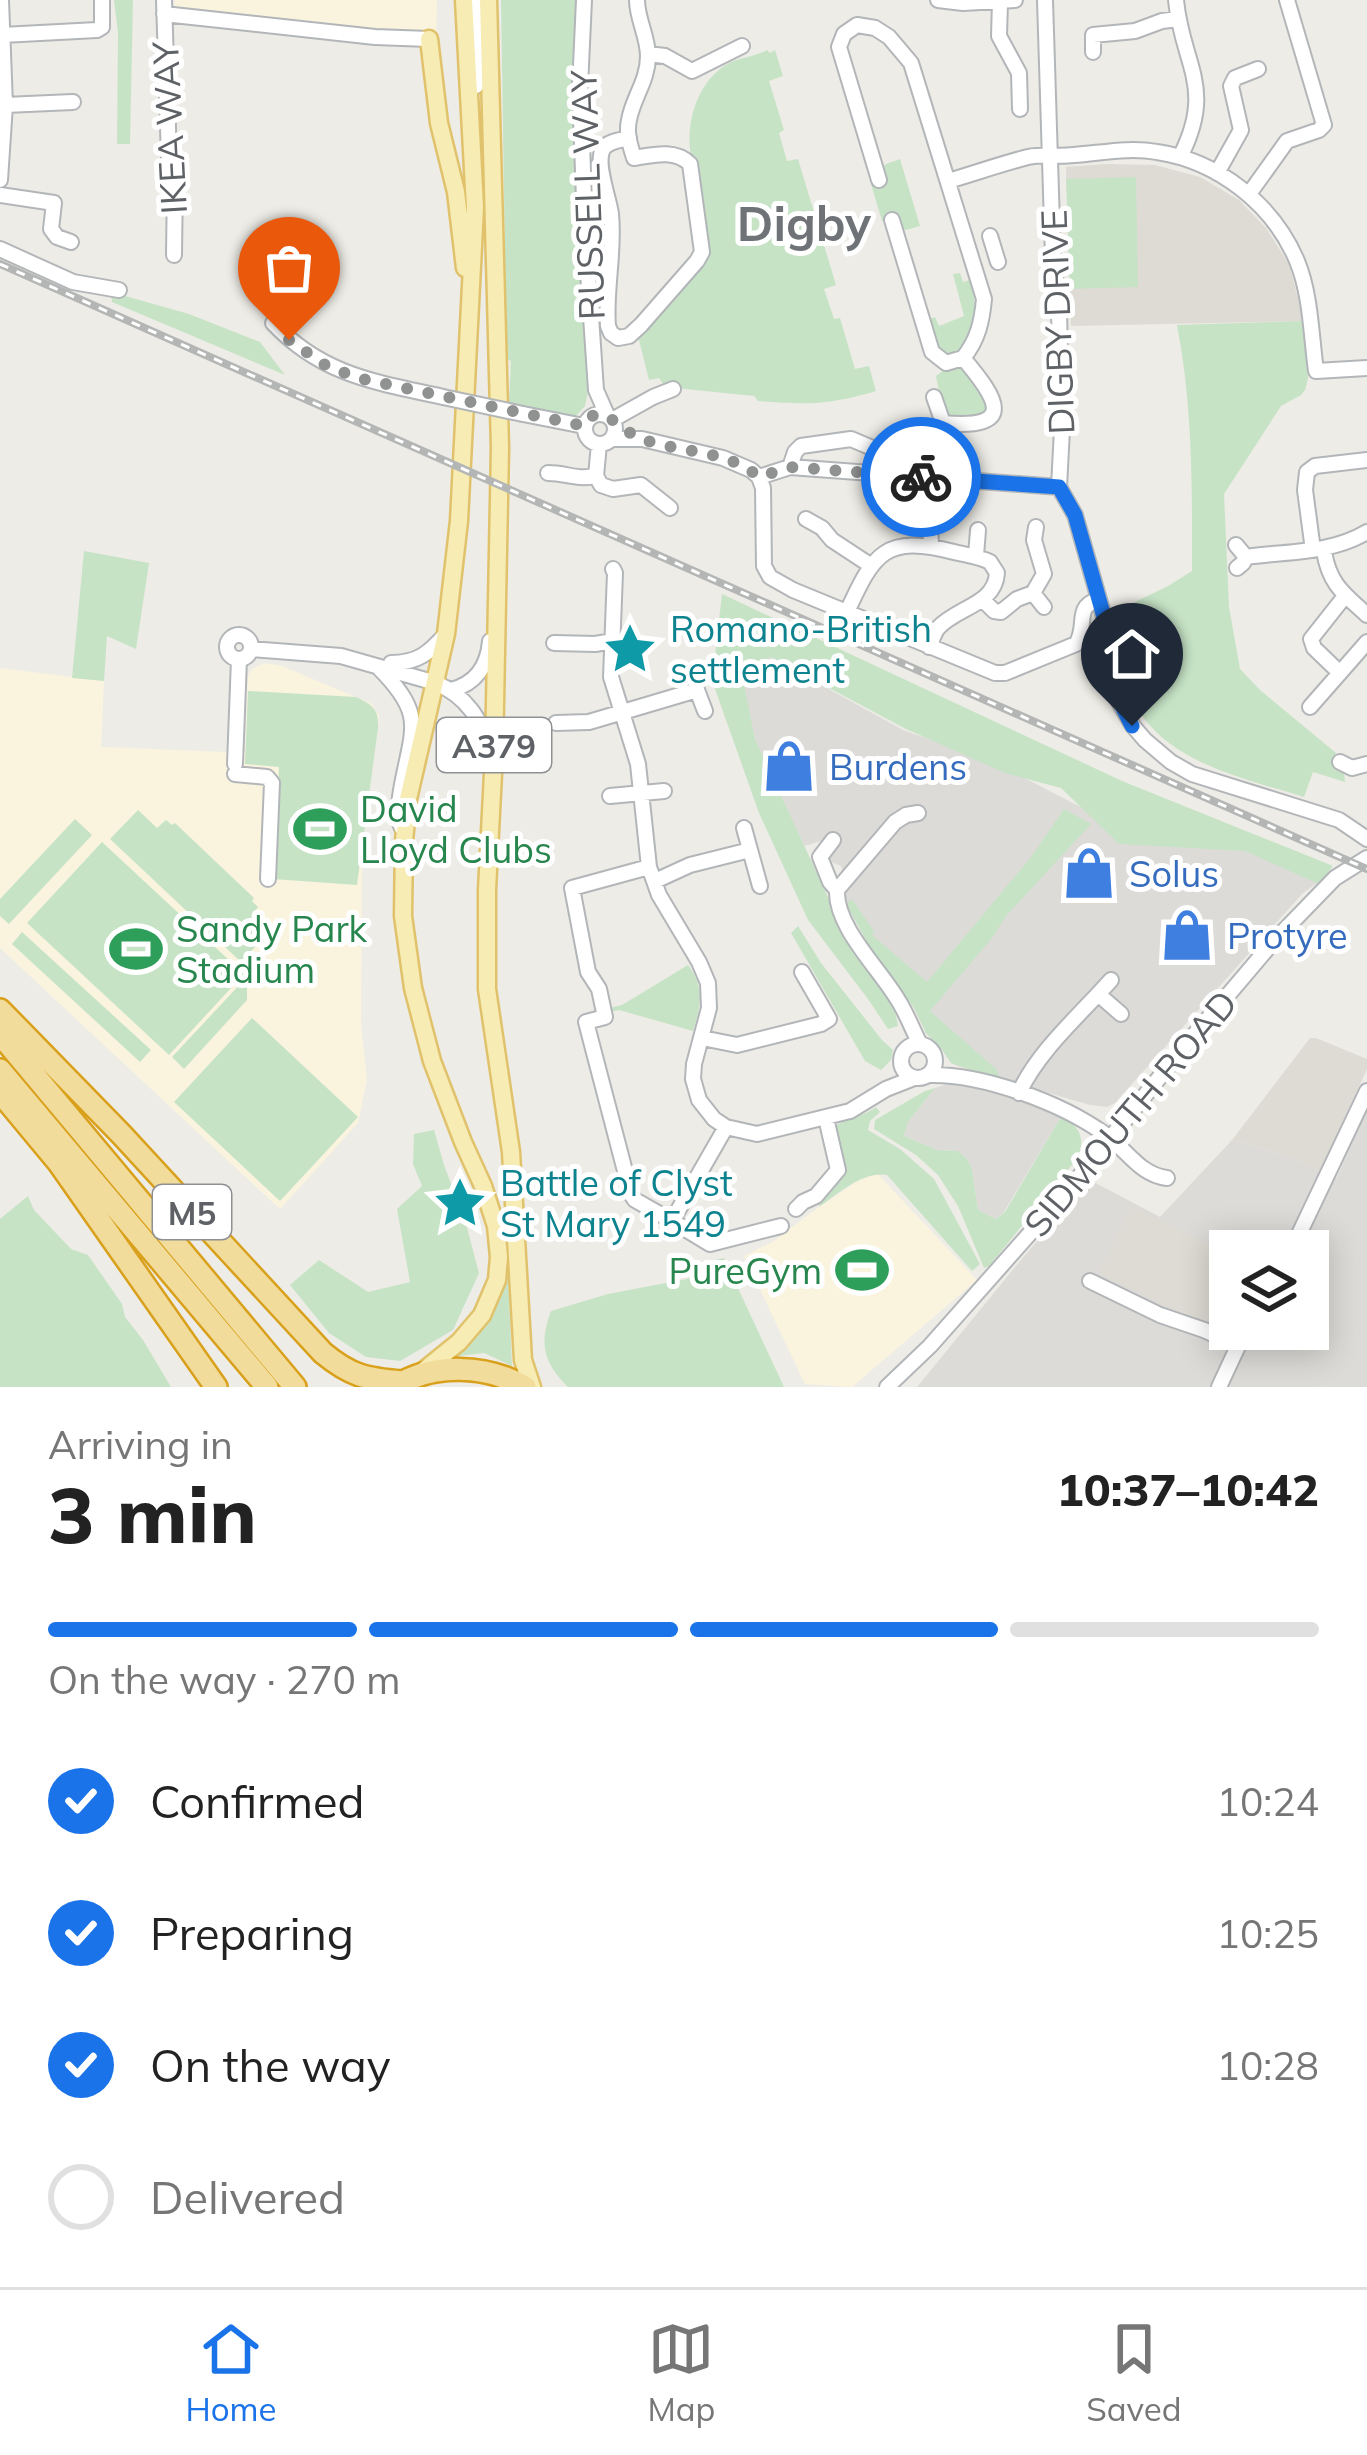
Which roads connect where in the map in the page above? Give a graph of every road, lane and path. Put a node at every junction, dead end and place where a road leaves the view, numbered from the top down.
1 (1, 0) edge
2 (102, 0) edge
3 (464, 0) edge
4 (476, 0) edge
5 (488, 0) edge
6 (584, 0) edge
7 (637, 0) edge
8 (938, 0) edge
9 (1045, 0) edge
10 (1176, 0) edge
11 (1288, 0) edge
12 (1007, 1) edge
13 (164, 7) edge
14 (1178, 19) junction
15 (2, 35) edge
16 (428, 39) joint
17 (742, 46) dead end
18 (1093, 52) dead end
19 (648, 54) junction
20 (1014, 62) junction
21 (998, 68) dead end
22 (1258, 68) dead end
23 (73, 102) dead end
24 (5, 105) junction
25 (1021, 109) dead end
26 (470, 114) junction
27 (628, 138) junction
28 (1051, 156) junction
29 (1180, 157) junction
30 (1216, 173) junction
31 (0, 180) edge
32 (879, 180) dead end
33 (948, 181) junction
34 (56, 186) dead end
35 (1249, 194) junction
36 (0, 195) edge
37 (54, 202) junction
38 (892, 220) dead end
39 (913, 232) dead end
40 (897, 238) junction
41 (71, 242) dead end
42 (0, 249) edge
43 (994, 249) dead end
44 (174, 255) dead end
45 (971, 256) junction
46 (118, 290) dead end
47 (470, 317) junction
48 (273, 322) dead end
49 (963, 358) junction
50 (1367, 368) edge
51 (662, 389) dead end
52 (596, 391) junction
53 (934, 398) dead end
54 (586, 422) junction
55 (609, 428) junction
56 (1367, 460) edge
57 (790, 467) junction
58 (548, 473) dead end
59 (596, 476) junction
60 (902, 476) junction
61 (759, 477) junction
62 (1059, 487) junction
63 (500, 494) junction
64 (666, 496) dead end
65 (830, 513) dead end
66 (806, 519) dead end
67 (930, 522) dead end
68 (1036, 527) dead end
69 (822, 528) junction
70 (978, 530) dead end
71 (1367, 532) edge
72 (931, 545) junction
73 (1318, 551) junction
74 (976, 556) junction
75 (1240, 556) dead end
76 (870, 565) junction
77 (613, 568) dead end
78 (1033, 593) junction
79 (1346, 596) junction
80 (1097, 599) junction
81 (983, 600) junction
82 (1044, 607) dead end
83 (847, 612) junction
84 (1367, 615) edge
85 (446, 634) junction
86 (613, 641) junction
87 (1367, 642) edge
88 (554, 643) dead end
89 (929, 647) junction
90 (374, 664) junction
91 (1339, 672) junction
92 (443, 687) junction
93 (1310, 707) dead end
94 (705, 711) dead end
95 (620, 713) junction
96 (566, 718) dead end
97 (494, 754) junction
98 (1340, 762) dead end
99 (1367, 764) edge
100 (664, 790) dead end
101 (641, 793) junction
102 (610, 796) dead end
103 (918, 813) dead end
104 (744, 828) dead end
105 (405, 832) junction
106 (1367, 839) edge
107 (833, 840) dead end
108 (750, 850) junction
109 (1367, 858) edge
110 (652, 874) junction
111 (268, 879) dead end
112 (760, 886) dead end
113 (837, 890) junction
114 (802, 972) dead end
115 (1111, 980) dead end
116 (1098, 994) junction
117 (0, 1010) edge
118 (1121, 1014) dead end
119 (906, 1015) junction
120 (0, 1034) edge
121 (702, 1038) junction
122 (920, 1044) junction
123 (903, 1058) junction
124 (0, 1070) edge
125 (926, 1071) junction
126 (886, 1089) junction
127 (1367, 1091) edge
128 (0, 1092) edge
129 (1019, 1094) junction
130 (826, 1118) junction
131 (726, 1127) junction
132 (1111, 1138) junction
133 (1167, 1178) dead end
134 (796, 1209) dead end
135 (672, 1221) junction
136 (781, 1226) dead end
137 (1301, 1230) edge
138 (1090, 1281) dead end
139 (1209, 1332) edge
140 (1236, 1350) edge
141 (404, 1382) edge
142 (894, 1384) edge
143 (216, 1387) edge
144 (267, 1387) edge
145 (295, 1387) edge
146 (529, 1387) edge
147 (1219, 1387) edge

1 - 15 street
2 - 15 street
3 - 26 main road, A379
4 - 26 street
5 - 63 main road, A379
6 - 52 street, RUSSELL WAY
7 - 19 street
8 - 12 street
9 - 28 street, DIGBY DRIVE
10 - 14 street
11 - 35 street
12 - 20 street
13 - 16 street
13 - 44 street, IKEA WAY
14 - 18 street
14 - 29 street
15 - 24 street
16 - 47 main road, A379
17 - 19 street
19 - 27 street
20 - 21 street
20 - 25 street
22 - 30 street
23 - 24 street
24 - 31 street
26 - 47 main road, A379
27 - 27 street
28 - 29 street
28 - 33 street
28 - 62 street, DIGBY DRIVE
29 - 30 street
30 - 35 street
32 - 33 street
33 - 45 street
34 - 37 street
35 - 50 street
36 - 37 street
37 - 41 street
38 - 40 street
39 - 40 street
40 - 49 street
42 - 46 street
43 - 45 street
45 - 49 street
47 - 85 main road, A379
48 - 54 street, bridge
49 - 53 street
51 - 55 street
52 - 54 street, RUSSELL WAY
52 - 55 street, RUSSELL WAY
54 - 55 street
54 - 55 street
55 - 59 street
55 - 61 street
56 - 73 street
57 - 60 street
57 - 60 street
57 - 61 street
58 - 59 street
59 - 64 street
60 - 62 street
61 - 83 street
62 - 80 street, DIGBY DRIVE
63 - 92 street
63 - 97 main road, A379
65 - 69 street
66 - 69 street
67 - 72 street
68 - 78 street
69 - 76 street
70 - 74 street
71 - 73 street
72 - 74 street
72 - 76 street
73 - 75 street
73 - 79 street
74 - 81 street
76 - 83 street
77 - 86 street
78 - 81 street
78 - 82 street
79 - 84 street
79 - 91 street
80 - 89 street
80 - 106 street, DIGBY DRIVE
81 - 89 street
83 - 89 street
85 - 90 street
85 - 92 main road, A379
86 - 88 street
86 - 95 street
87 - 91 street
90 - 92 street
90 - 105 street
90 - 111 street
91 - 93 street
92 - 97 street
92 - 105 main road, A379
94 - 95 street
95 - 96 street
95 - 101 street
97 - 146 main road, A379
98 - 99 street
100 - 101 street
101 - 102 street
101 - 110 street
103 - 113 street
104 - 108 street
105 - 141 main road, A379
107 - 113 street
108 - 110 street
108 - 112 street
109 - 132 street, SIDMOUTH ROAD
110 - 121 street
110 - 135 street
113 - 119 street
114 - 121 street
115 - 116 street
116 - 118 street
116 - 129 street
117 - 141 highway, M5
119 - 122 street
119 - 123 street
120 - 145 highway, M5
121 - 131 street
122 - 123 street
122 - 125 street
123 - 125 street
123 - 126 street
124 - 144 highway, M5
125 - 126 street
125 - 129 street
126 - 130 street
127 - 137 street
128 - 143 highway, M5
129 - 132 street
130 - 131 street
130 - 134 street
131 - 135 street
132 - 133 street
132 - 142 street, SIDMOUTH ROAD
135 - 136 street
138 - 139 street
140 - 147 street
141 - 146 highway

